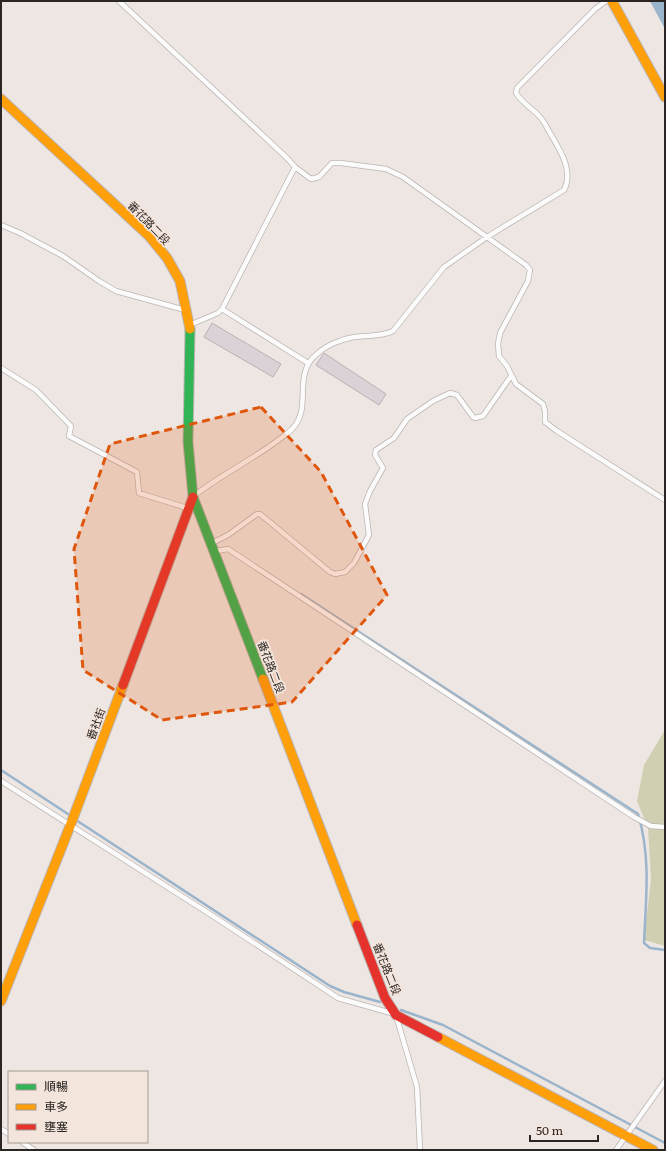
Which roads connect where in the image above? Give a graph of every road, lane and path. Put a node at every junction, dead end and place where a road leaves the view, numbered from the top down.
1 (119, 1) edge
2 (606, 1) edge
3 (612, 1) edge
4 (665, 97) edge
5 (1, 99) edge
6 (295, 167) junction
7 (1, 225) edge
8 (487, 237) junction
9 (222, 309) junction
10 (186, 310) junction
11 (190, 325) junction
12 (308, 363) junction
13 (1, 368) edge
14 (512, 376) junction
15 (193, 496) junction
16 (665, 500) edge
17 (189, 509) junction
18 (212, 547) junction
19 (1, 781) edge
20 (73, 821) junction
21 (665, 827) edge
22 (1, 1001) edge
23 (396, 1015) junction
24 (665, 1081) edge
25 (627, 1136) junction
26 (24, 1143) edge
27 (34, 1150) edge
28 (420, 1150) edge
29 (616, 1150) edge
30 (653, 1150) edge

1 - 6 lane
2 - 8 lane
3 - 4 main road
5 - 10 main road, 番花路二段
6 - 8 lane
6 - 9 lane
7 - 10 lane
8 - 12 lane
8 - 14 lane
9 - 11 lane
9 - 12 lane
10 - 11 main road, 番花路二段
11 - 15 main road, 番花路二段
12 - 15 lane
13 - 17 lane
14 - 16 lane
14 - 18 lane
15 - 17 main road, 番社街
15 - 18 main road, 番花路二段
17 - 20 main road, 番社街
18 - 21 lane
18 - 23 main road, 番花路二段
19 - 20 lane
20 - 22 main road, 番社街
20 - 23 lane
23 - 25 main road, 番花路二段
23 - 28 lane
24 - 25 lane
25 - 29 lane
25 - 30 main road, 番花路二段
26 - 27 lane

